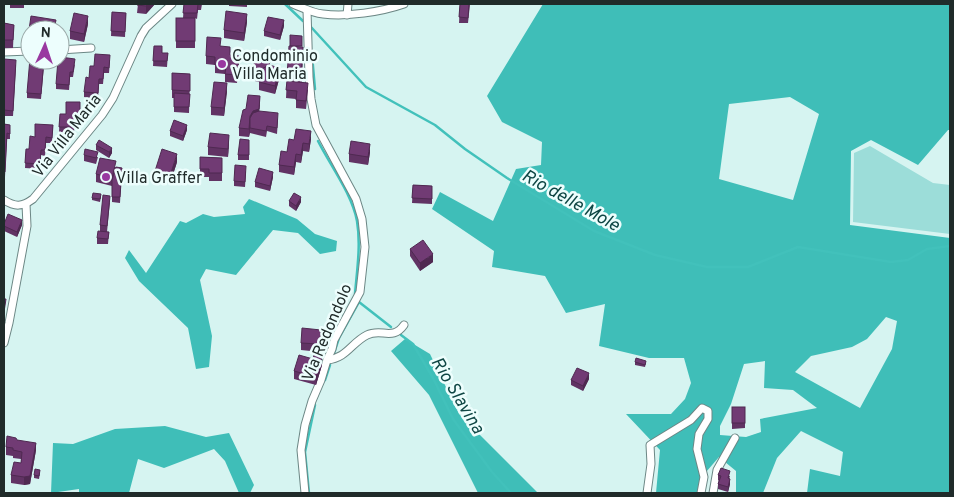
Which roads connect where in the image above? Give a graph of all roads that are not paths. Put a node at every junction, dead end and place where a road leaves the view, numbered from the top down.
1 (172, 4) edge
2 (293, 4) edge
3 (348, 4) edge
4 (404, 4) edge
5 (307, 10) junction
6 (347, 15) junction
7 (91, 48) dead end
8 (70, 49) edge
9 (20, 51) edge
10 (4, 52) edge
11 (4, 200) edge
12 (26, 204) junction
13 (404, 325) dead end
14 (4, 343) edge
15 (326, 360) junction
16 (736, 438) dead end
17 (305, 493) edge
18 (647, 493) edge
19 (701, 493) edge
20 (713, 493) edge

1 - 12 street, Via Villa Maria
2 - 5 street
3 - 6 street
4 - 6 street
5 - 6 street
5 - 15 street, Via Redondolo
7 - 8 street
9 - 10 street
11 - 12 street
12 - 14 street
13 - 15 street
15 - 17 street, Via Redondolo
16 - 20 street
18 - 19 street

